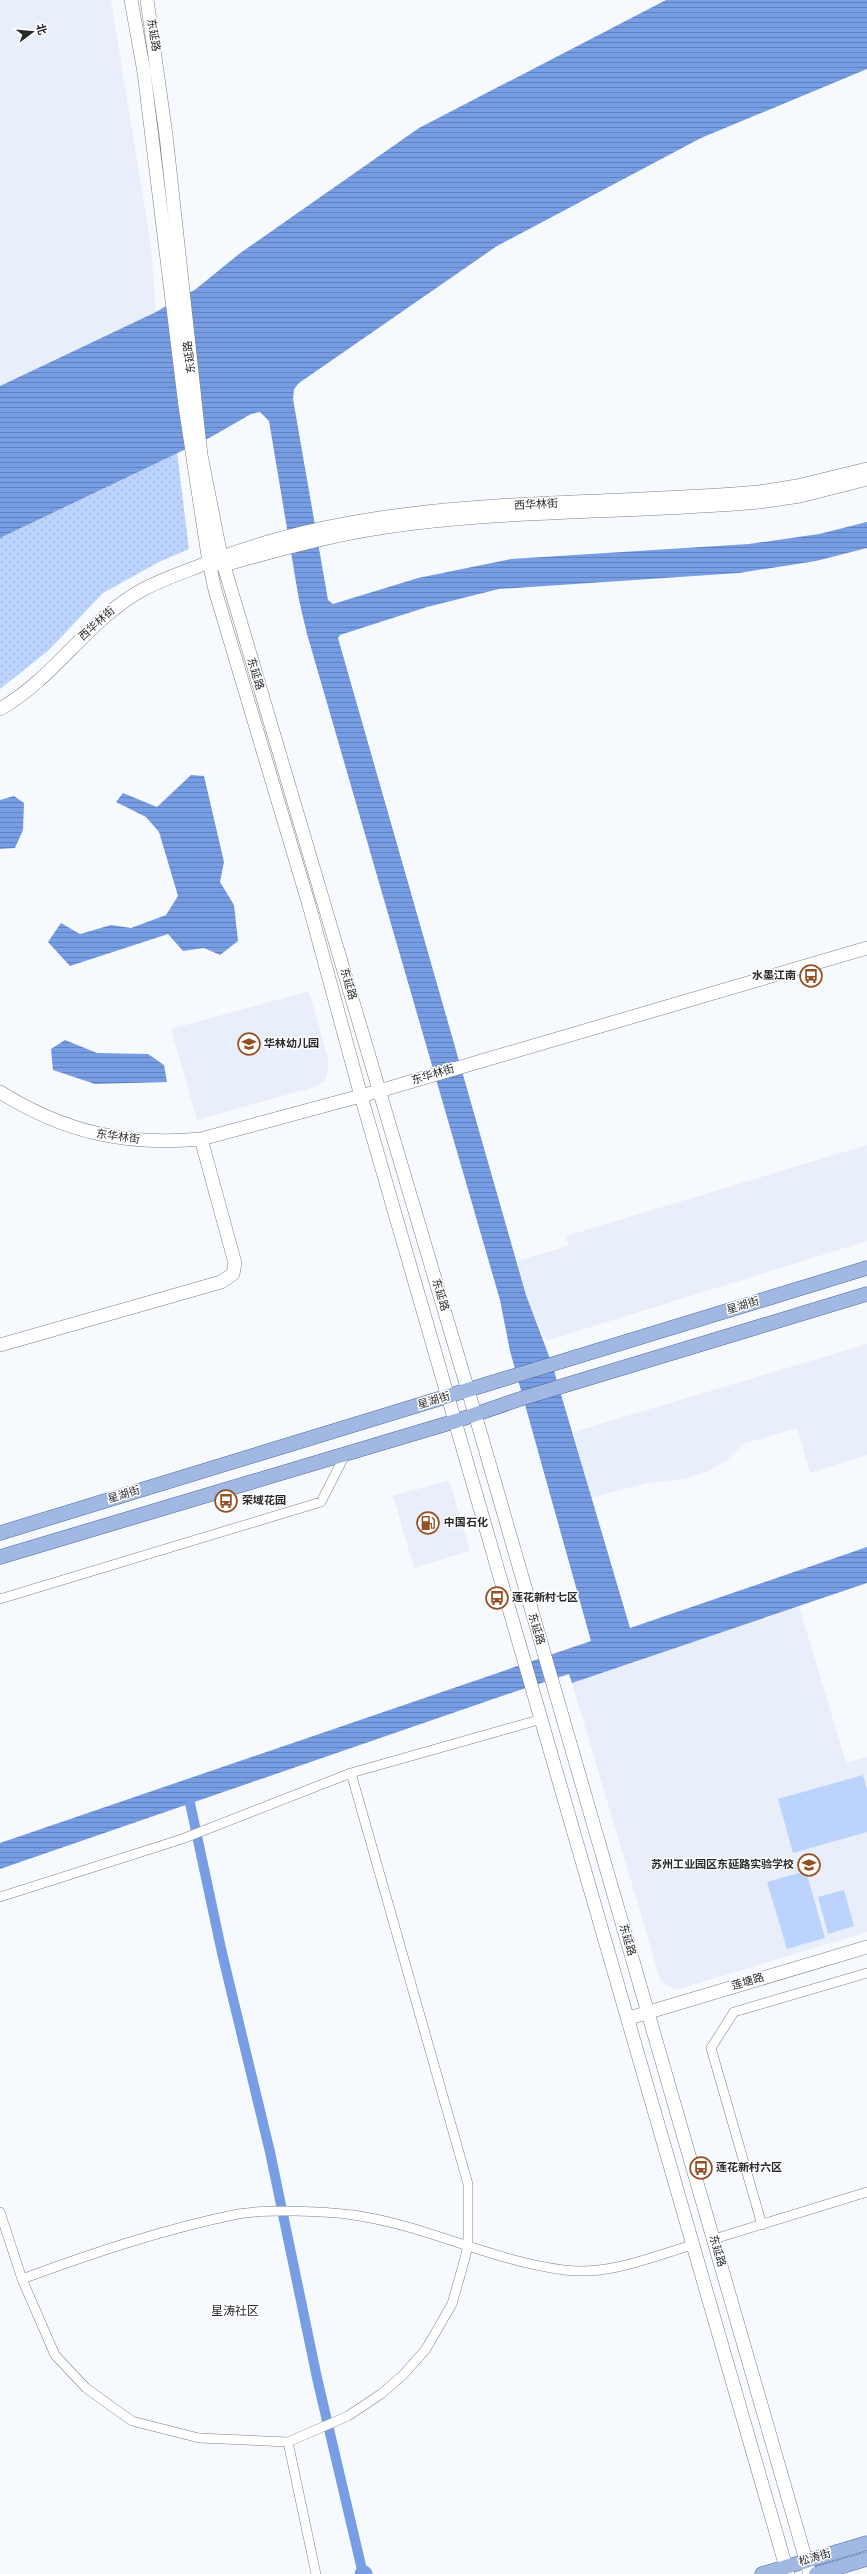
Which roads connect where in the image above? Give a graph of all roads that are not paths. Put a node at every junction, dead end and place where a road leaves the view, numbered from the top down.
1 (131, 0) edge
2 (147, 0) edge
3 (175, 276) junction
4 (867, 469) edge
5 (867, 479) edge
6 (318, 535) junction
7 (218, 561) junction
8 (0, 709) edge
9 (867, 948) edge
10 (379, 1091) junction
11 (0, 1092) edge
12 (361, 1096) junction
13 (201, 1139) junction
14 (867, 1268) edge
15 (867, 1294) edge
16 (0, 1345) edge
17 (468, 1390) junction
18 (448, 1396) junction
19 (475, 1414) junction
20 (456, 1420) junction
21 (346, 1453) junction
22 (0, 1533) edge
23 (0, 1557) edge
24 (0, 1599) edge
25 (542, 1719) junction
26 (351, 1773) junction
27 (0, 1897) edge
28 (867, 1947) edge
29 (867, 1973) edge
30 (648, 2013) junction
31 (629, 2018) junction
32 (867, 2192) edge
33 (0, 2212) edge
34 (762, 2225) junction
35 (714, 2239) junction
36 (468, 2245) junction
37 (692, 2245) junction
38 (22, 2278) junction
39 (288, 2442) junction
40 (867, 2543) edge
41 (867, 2559) edge
42 (808, 2567) edge
43 (786, 2570) edge
44 (316, 2574) edge
45 (762, 2574) edge
46 (816, 2574) edge

1 - 3 main road, 东延路
2 - 3 main road, 东延路
3 - 7 main road, 东延路
4 - 6 main road, 西华林街
5 - 6 main road, 西华林街
6 - 7 main road, 西华林街
7 - 8 main road, 西华林街
7 - 10 main road, 东延路
7 - 12 main road, 东延路
9 - 10 main road, 东华林街
10 - 12 main road, 东华林街
10 - 17 main road, 东延路
11 - 13 main road, 东华林街
12 - 13 main road, 东华林街
12 - 18 main road, 东延路
13 - 16 main road
14 - 17 main road, 星湖街
15 - 19 main road
17 - 18 main road, 星湖街
17 - 19 main road, 东延路
18 - 20 main road, 东延路
18 - 22 main road, 星湖街
19 - 20 main road
19 - 30 main road, 东延路
20 - 21 main road
20 - 25 main road, 东延路
21 - 23 main road
21 - 24 street
25 - 26 street
25 - 31 main road, 东延路
26 - 27 street
26 - 36 street
28 - 30 main road, 莲塘路
29 - 34 street
30 - 31 main road, 莲塘路
30 - 35 main road, 东延路
31 - 37 main road, 东延路
32 - 34 street
33 - 38 street
34 - 35 street
35 - 42 main road, 东延路
36 - 37 street
36 - 38 street
36 - 39 street
37 - 43 main road, 东延路
38 - 39 street
39 - 44 street
40 - 42 main road, 松涛街
41 - 46 main road, 松涛街
42 - 43 main road, 松涛街
43 - 45 main road, 松涛街

